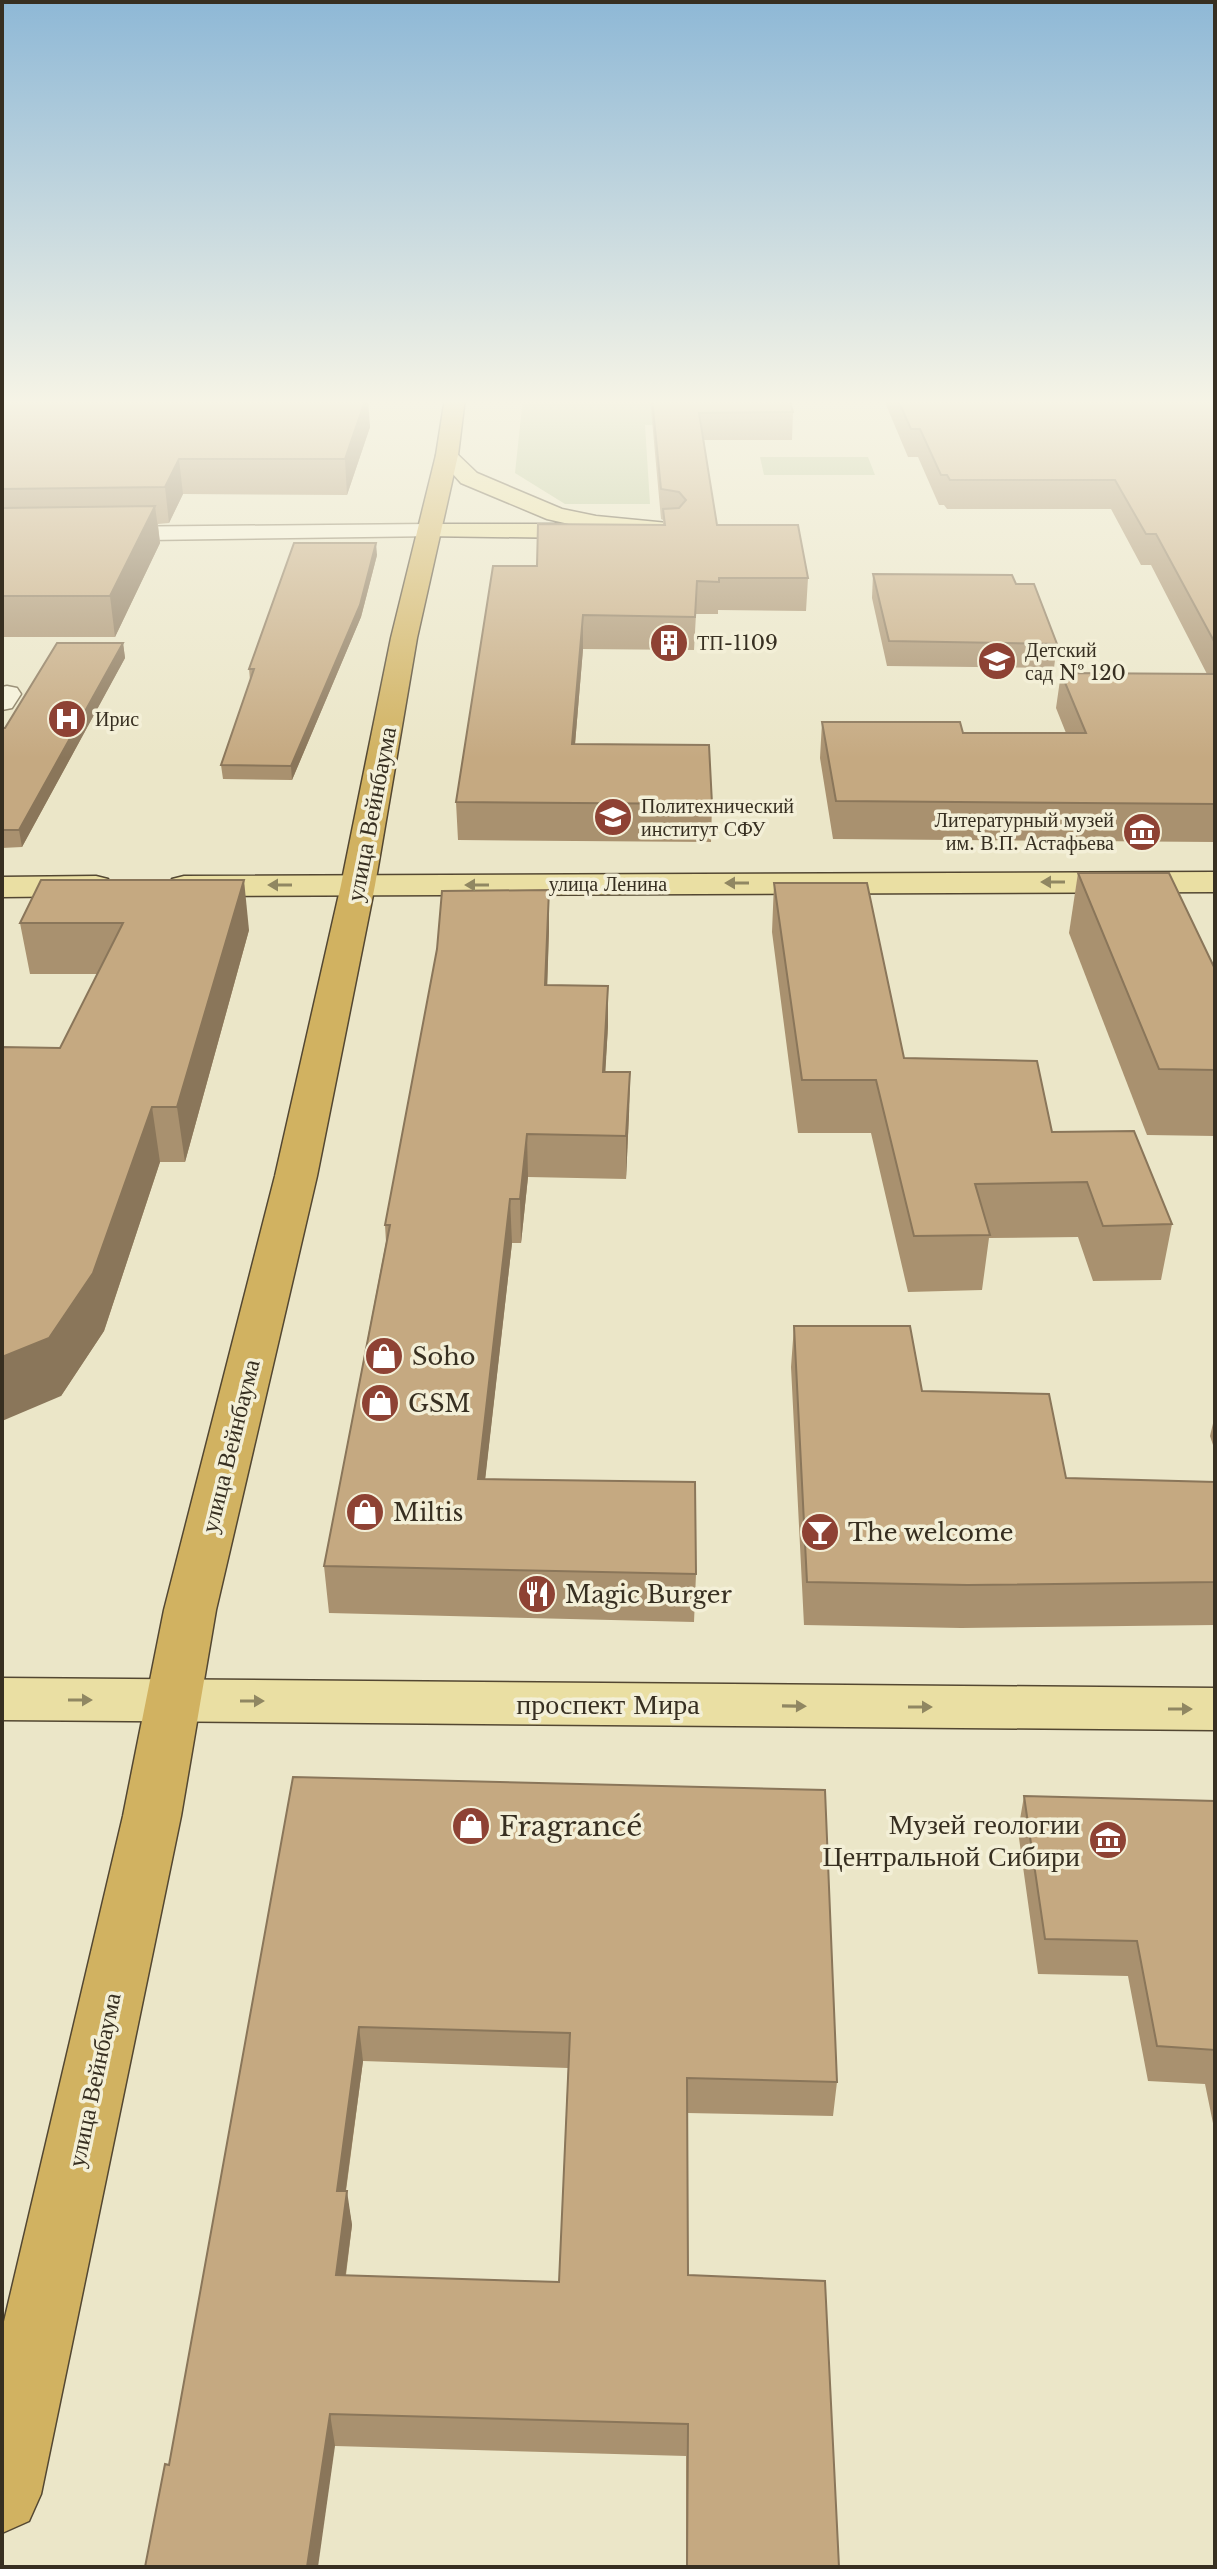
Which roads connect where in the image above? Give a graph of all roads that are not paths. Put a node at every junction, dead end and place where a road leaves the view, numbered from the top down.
1 (432, 518) edge
2 (573, 518) edge
3 (429, 531) junction
4 (2, 535) edge
5 (1215, 882) edge
6 (358, 885) junction
7 (2, 887) edge
8 (2, 1699) edge
9 (174, 1701) junction
10 (1215, 1709) edge
11 (2, 2494) edge

1 - 3 highway, улица Вейнбаума
2 - 3 main road
3 - 4 street
3 - 6 highway, улица Вейнбаума
5 -> 6 main road, улица Ленина
6 -> 7 main road, улица Ленина
6 - 9 highway, улица Вейнбаума
8 -> 9 main road, проспект Мира
9 -> 10 main road, проспект Мира
9 - 11 highway, улица Вейнбаума

